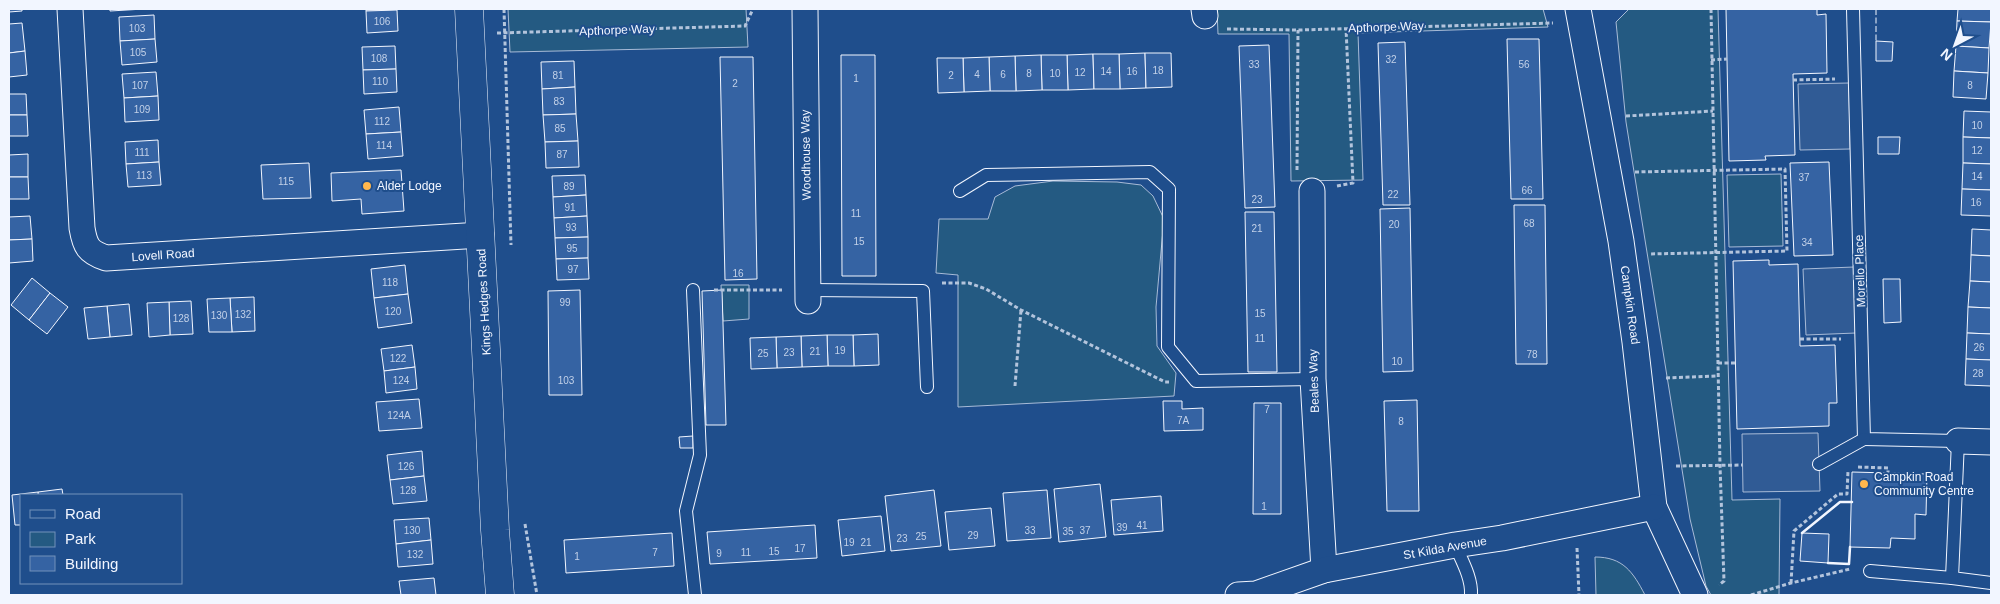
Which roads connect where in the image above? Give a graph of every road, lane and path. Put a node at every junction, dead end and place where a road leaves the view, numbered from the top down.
1 (70, 9) edge
2 (504, 9) edge
3 (753, 9) edge
4 (805, 9) edge
5 (1711, 9) edge
6 (1854, 9) edge
7 (1205, 12) edge
8 (1579, 14) edge
9 (469, 21) edge
10 (1346, 28) junction
11 (1298, 30) junction
12 (505, 33) junction
13 (1711, 60) junction
14 (1727, 60) dead end
15 (1855, 78) junction
16 (1792, 80) dead end
17 (1713, 112) junction
18 (1599, 117) junction
19 (1713, 171) junction
20 (1609, 172) junction
21 (960, 191) dead end
22 (1312, 191) junction
23 (481, 235) junction
24 (512, 251) dead end
25 (1716, 253) junction
26 (1623, 254) junction
27 (693, 290) joint
28 (923, 291) junction
29 (808, 295) junction
30 (1021, 310) junction
31 (1862, 338) junction
32 (1800, 340) dead end
33 (1718, 363) junction
34 (1736, 363) dead end
35 (1718, 376) junction
36 (1313, 379) junction
37 (1640, 379) junction
38 (1196, 381) junction
39 (1015, 386) dead end
40 (927, 387) dead end
41 (1864, 440) junction
42 (1958, 441) junction
43 (1991, 442) edge
44 (1819, 464) dead end
45 (1720, 465) junction
46 (1743, 465) dead end
47 (1650, 466) junction
48 (1888, 473) dead end
49 (1654, 507) junction
50 (524, 521) dead end
51 (1574, 524) junction
52 (1455, 545) junction
53 (1324, 570) junction
54 (1870, 571) joint
55 (1952, 578) junction
56 (1790, 583) junction
57 (1991, 583) edge
58 (1704, 592) edge
59 (500, 595) edge
60 (537, 595) edge
61 (695, 595) edge
62 (1250, 595) edge
63 (1471, 595) edge
64 (1579, 595) edge
65 (1750, 595) edge

1 - 23 street, Lovell Road
2 - 12 path
3 - 12 path, Apthorpe Way
4 - 29 street, Woodhouse Way
5 - 13 path
6 - 15 lane, Morello Place
7 - 11 path, Apthorpe Way
8 - 10 path, Apthorpe Way
8 - 18 street, Campkin Road
9 - 12 path, Apthorpe Way
9 - 23 street, Kings Hedges Road
10 - 11 path, Apthorpe Way
10 - 22 path
11 - 22 path
12 - 24 path
13 - 14 path
13 - 17 path
15 - 16 path
15 - 31 lane, Morello Place
17 - 18 path
17 - 19 path
18 - 20 street, Campkin Road
19 - 20 path
19 - 25 path
19 - 25 path
20 - 26 street, Campkin Road
21 - 38 lane
22 - 36 street, Beales Way
23 - 59 street, Kings Hedges Road
25 - 26 path
25 - 33 path
26 - 37 street, Campkin Road
27 - 29 path
27 - 61 lane
28 - 29 lane
28 - 30 path
28 - 40 lane
30 - 38 path
30 - 39 path
31 - 32 path
31 - 41 lane, Morello Place
33 - 34 path
33 - 35 path
35 - 37 path
35 - 45 path
36 - 38 lane
36 - 53 street, Beales Way
37 - 47 street, Campkin Road
41 - 42 lane
41 - 44 lane
42 - 43 street
42 - 55 lane
45 - 46 path
45 - 47 path
45 - 58 path
47 - 49 street, Campkin Road
48 - 56 path
49 - 51 street, St Kilda Avenue
49 - 58 street, Campkin Road
50 - 60 path
51 - 52 street, St Kilda Avenue
51 - 64 path
52 - 53 street, St Kilda Avenue
52 - 63 lane
53 - 62 street, St Kilda Avenue
54 - 55 lane
54 - 56 path
55 - 57 lane
56 - 65 path

